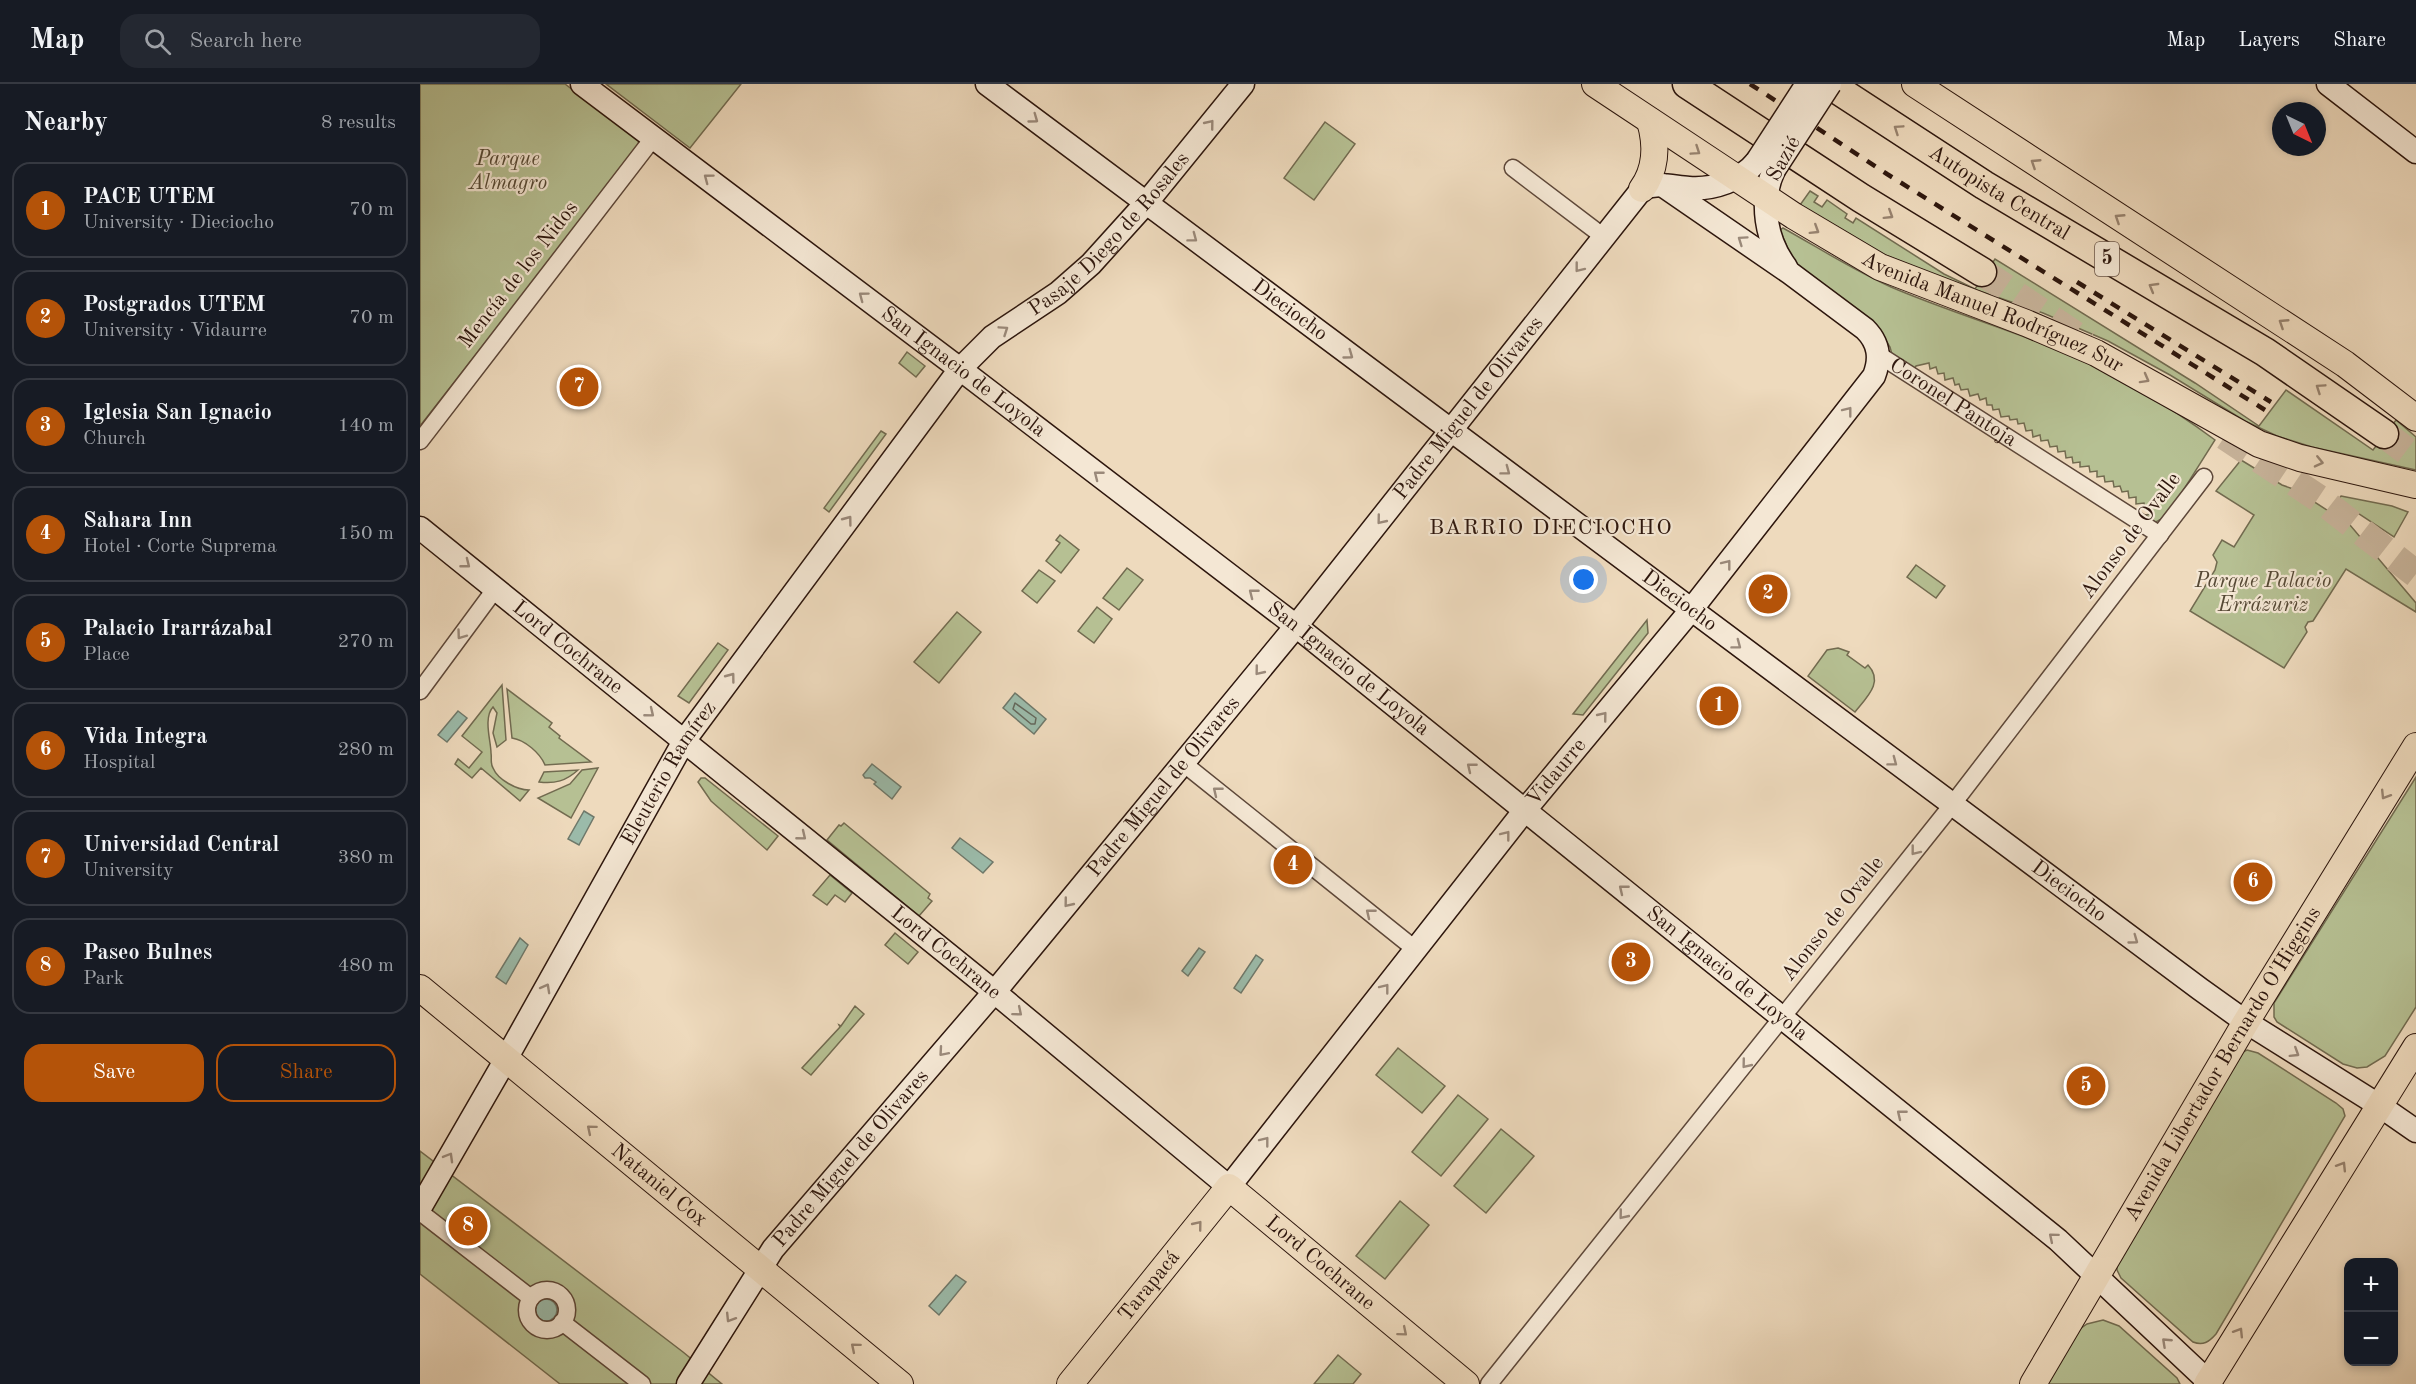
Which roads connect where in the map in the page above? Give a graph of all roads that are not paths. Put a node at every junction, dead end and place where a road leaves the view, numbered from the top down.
1 (582, 84) edge
2 (987, 84) edge
3 (1243, 84) edge
4 (1595, 84) edge
5 (1687, 84) edge
6 (1807, 84) edge
7 (1829, 84) edge
8 (1915, 84) edge
9 (2328, 84) edge
10 (1650, 121) junction
11 (654, 136) junction
12 (2416, 152) edge
13 (1766, 166) junction
14 (1513, 168) dead end
15 (1737, 178) junction
16 (1652, 187) junction
17 (1765, 198) junction
18 (1147, 202) junction
19 (1604, 237) junction
20 (1982, 272) tunnel mouth
21 (1791, 273) junction
22 (1879, 356) junction
23 (960, 369) junction
24 (2416, 418) edge
25 (1452, 430) junction
26 (2384, 434) tunnel mouth
27 (420, 441) edge
28 (2204, 477) dead end
29 (2416, 485) edge
30 (420, 528) edge
31 (2160, 535) junction
32 (496, 588) junction
33 (1691, 610) junction
34 (1296, 626) junction
35 (420, 691) edge
36 (684, 741) junction
37 (2416, 746) edge
38 (1183, 764) junction
39 (1952, 805) junction
40 (1525, 810) junction
41 (1415, 950) junction
42 (420, 988) edge
43 (994, 992) junction
44 (1783, 1018) junction
45 (2246, 1022) junction
46 (2416, 1047) edge
47 (506, 1059) junction
48 (2380, 1106) junction
49 (2416, 1131) edge
50 (1228, 1187) junction
51 (420, 1210) edge
52 (761, 1269) junction
53 (2096, 1277) junction
54 (531, 1298) junction
55 (562, 1322) junction
56 (2209, 1383) edge
57 (642, 1384) edge
58 (688, 1384) edge
59 (900, 1384) edge
60 (1070, 1384) edge
61 (1466, 1384) edge
62 (1489, 1384) edge
63 (2033, 1384) edge

1 - 11 street, San Ignacio de Loyola
2 -> 18 street, Dieciocho
18 -> 3 street, Pasaje Diego de Rosales
4 - 10 main road, Avenida Manuel Rodríguez Sur
5 -> 20 highway
6 - 13 street, Sazié, bridge
7 - 13 street, Sazié, bridge
26 -> 7 highway, Autopista Central / 5
24 -> 8 main road
9 - 12 street
10 -> 15 main road, Avenida Manuel Rodríguez Sur
10 - 16 main road
23 -> 11 street, San Ignacio de Loyola
11 - 27 street, Mencía de los Nidos
13 - 15 street, Sazié
13 - 17 street, Sazié
14 - 19 street
15 - 16 street, Sazié
15 - 17 main road, Avenida Manuel Rodríguez Sur
16 - 19 street, Padre Miguel de Olivares
21 -> 16 street, Coronel Pantoja
17 - 21 street, Sazié
17 -> 29 main road, Avenida Manuel Rodríguez Sur
23 -> 18 street, Pasaje Diego de Rosales
18 -> 25 street, Dieciocho
19 -> 25 street, Padre Miguel de Olivares
21 - 22 street, Coronel Pantoja
22 - 31 street, Coronel Pantoja
33 -> 22 street, Vidaurre
34 -> 23 street, San Ignacio de Loyola
36 -> 23 street, Eleuterio Ramírez
25 -> 33 street, Dieciocho
25 -> 34 street, Padre Miguel de Olivares
28 - 31 street, Alonso de Ovalle
30 -> 32 street, Lord Cochrane
31 - 39 street, Alonso de Ovalle
32 -> 35 street
32 -> 36 street, Lord Cochrane
33 -> 39 street, Dieciocho
40 -> 33 street, Vidaurre
34 -> 38 street, Padre Miguel de Olivares
40 -> 34 street, San Ignacio de Loyola
36 -> 43 street, Lord Cochrane
47 -> 36 street, Eleuterio Ramírez
37 -> 45 main road, Avenida Libertador Bernardo O'Higgins
41 -> 38 street
38 -> 43 street, Padre Miguel de Olivares
39 -> 44 street, Alonso de Ovalle
39 -> 45 street, Dieciocho
41 -> 40 street, Vidaurre
44 -> 40 street, San Ignacio de Loyola
50 -> 41 street, Vidaurre
42 - 47 main road, Nataniel Cox
43 -> 50 street, Lord Cochrane
43 -> 52 street, Padre Miguel de Olivares
53 -> 44 street, San Ignacio de Loyola
44 -> 62 street, Alonso de Ovalle
45 -> 48 street, Dieciocho
45 - 53 main road, Avenida Libertador Bernardo O'Higgins
46 - 48 main road
51 -> 47 street, Eleuterio Ramírez
52 -> 47 main road, Nataniel Cox
48 - 49 street, Dieciocho
56 -> 48 main road
60 -> 50 main road, Tarapacá
50 -> 61 main road, Lord Cochrane
51 - 54 street
52 -> 58 street, Padre Miguel de Olivares
59 -> 52 main road, Nataniel Cox
56 -> 53 street, San Ignacio de Loyola
53 - 63 main road, Avenida Libertador Bernardo O'Higgins
54 - 55 street
54 - 55 street
55 - 57 street

